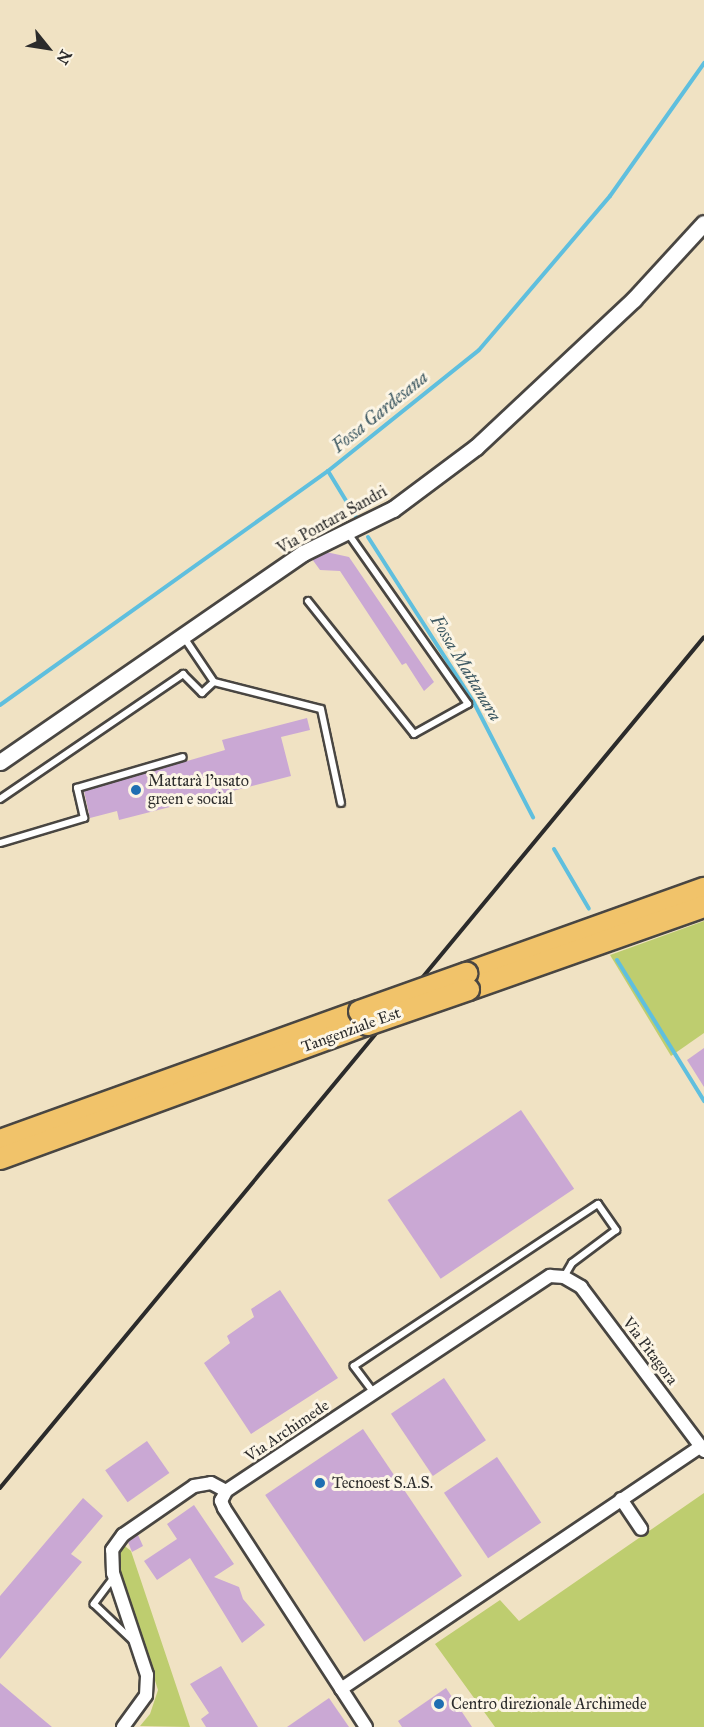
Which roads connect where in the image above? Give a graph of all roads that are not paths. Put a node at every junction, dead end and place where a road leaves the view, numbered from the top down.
1 (704, 224) edge
2 (346, 531) junction
3 (308, 601) dead end
4 (183, 636) junction
5 (214, 682) junction
6 (183, 757) dead end
7 (0, 762) edge
8 (0, 799) edge
9 (341, 803) dead end
10 (0, 843) edge
11 (704, 888) edge
12 (704, 906) edge
13 (467, 981) junction
14 (363, 1017) junction
15 (0, 1140) edge
16 (0, 1158) edge
17 (564, 1277) junction
18 (374, 1393) junction
19 (702, 1449) edge
20 (226, 1491) junction
21 (621, 1499) junction
22 (641, 1529) dead end
23 (114, 1577) junction
24 (137, 1646) junction
25 (341, 1689) junction
26 (123, 1727) edge
27 (366, 1727) edge

1 - 2 street, Via Pontara Sandri
2 - 3 lane
2 - 4 street, Via Pontara Sandri
4 - 5 lane
4 - 7 street, Via Pontara Sandri
5 - 8 lane
5 - 9 lane
6 - 10 lane
11 - 13 highway, Tangenziale Est
12 - 13 highway, Tangenziale Est
13 - 14 highway, Tangenziale Est, bridge
14 - 15 highway, Tangenziale Est
14 - 16 highway, Tangenziale Est
17 - 18 street, Via Archimede
17 - 18 lane
17 - 19 street, Via Pitagora
18 - 20 street, Via Archimede
19 - 21 street
20 - 23 street
20 - 25 street
21 - 22 street
21 - 25 street
23 - 24 street
23 - 24 lane
24 - 26 street
25 - 27 street

